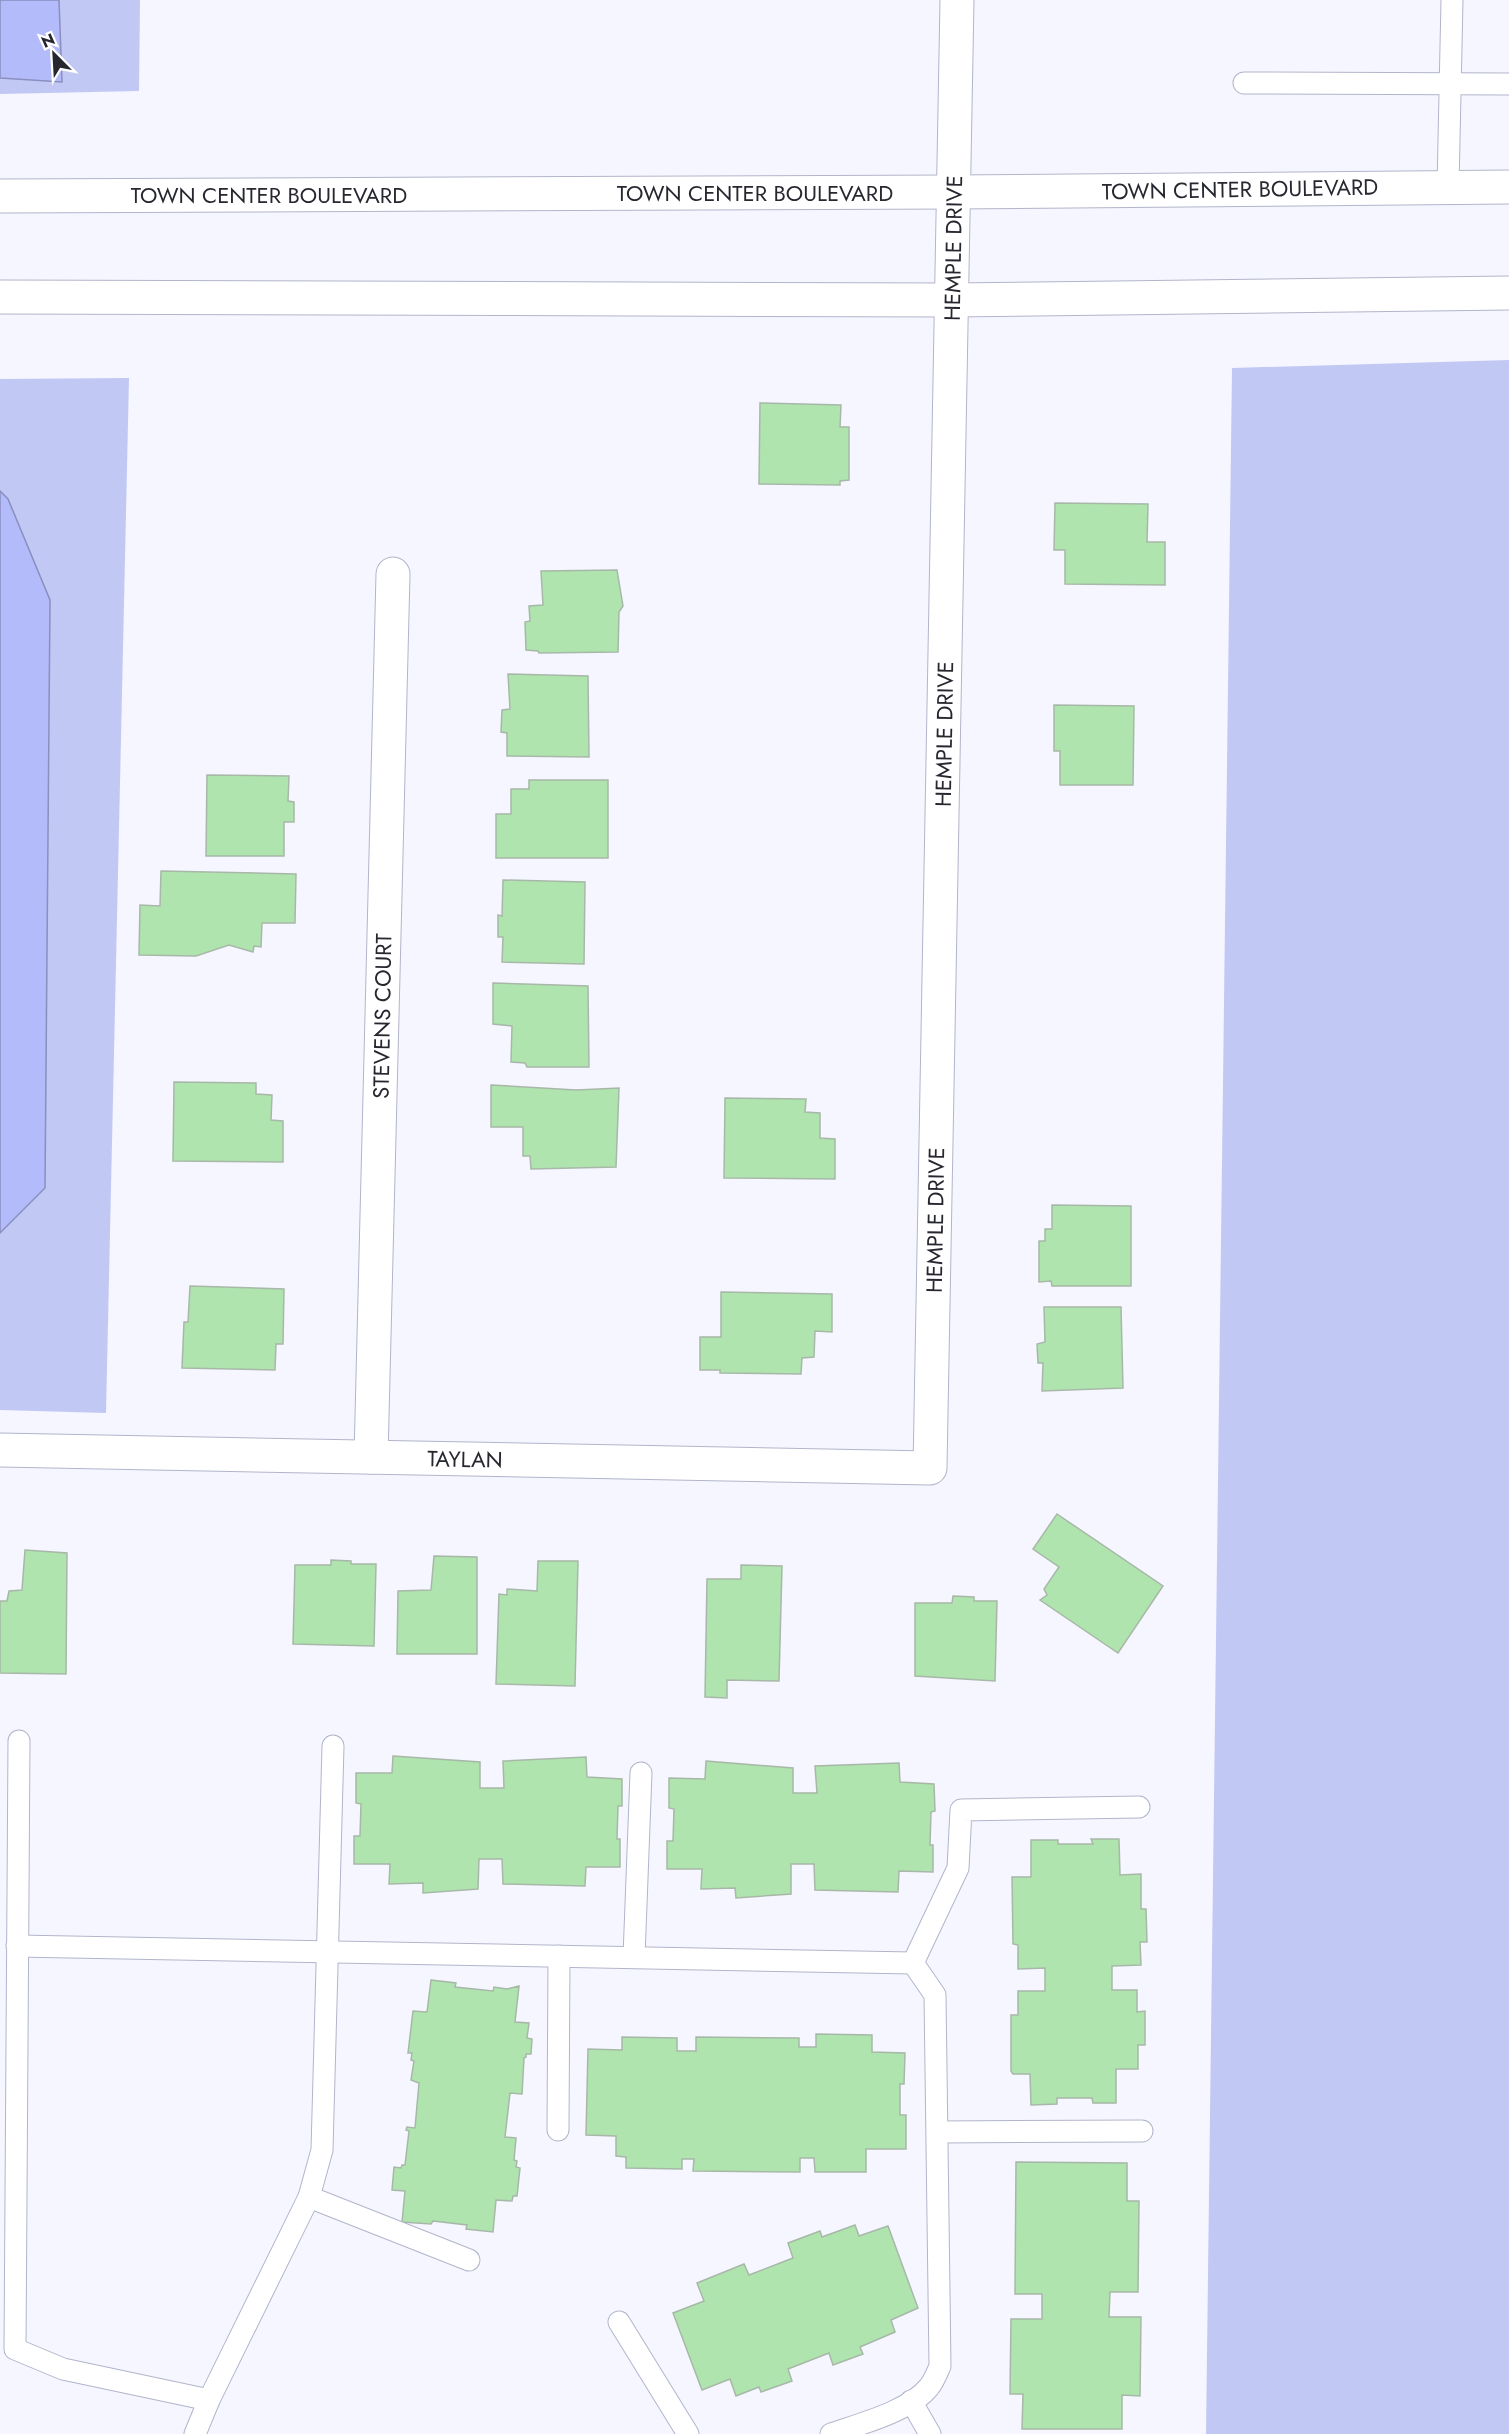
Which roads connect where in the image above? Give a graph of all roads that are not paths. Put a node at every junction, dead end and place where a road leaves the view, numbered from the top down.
1 (957, 0) edge
2 (1452, 0) edge
3 (1244, 83) dead end
4 (1450, 84) junction
5 (1509, 84) edge
6 (1448, 187) junction
7 (1509, 187) edge
8 (954, 192) junction
9 (0, 196) edge
10 (1509, 293) edge
11 (0, 297) edge
12 (952, 300) junction
13 (393, 574) dead end
14 (0, 1450) edge
15 (371, 1457) junction
16 (930, 1468) joint
17 (19, 1741) dead end
18 (333, 1746) dead end
19 (641, 1773) dead end
20 (1139, 1807) dead end
21 (17, 1946) junction
22 (328, 1951) junction
23 (559, 1956) junction
24 (634, 1957) junction
25 (913, 1963) junction
26 (558, 2130) dead end
27 (1142, 2132) dead end
28 (938, 2133) junction
29 (309, 2197) junction
30 (469, 2260) dead end
31 (619, 2322) dead end
32 (209, 2400) junction
33 (911, 2401) junction
34 (836, 2433) edge
35 (195, 2434) edge
36 (688, 2434) edge
37 (930, 2434) edge

1 - 8 street, HEMPLE DRIVE
2 - 4 lane
3 - 4 lane
4 - 5 lane
4 - 6 lane
6 - 7 street, TOWN CENTER BOULEVARD
6 - 8 street, TOWN CENTER BOULEVARD
8 - 9 street, TOWN CENTER BOULEVARD
8 - 12 street, HEMPLE DRIVE
10 - 12 street
11 - 12 street
12 - 16 street, HEMPLE DRIVE
13 - 15 street, STEVENS COURT
14 - 15 street, TAYLAN
15 - 16 street, TAYLAN
17 - 21 lane
18 - 22 lane
19 - 24 lane
20 - 25 lane
21 - 22 lane
21 - 32 lane
22 - 23 lane
22 - 29 lane
23 - 24 lane
23 - 26 lane
24 - 25 lane
25 - 28 lane
27 - 28 lane
28 - 33 lane
29 - 30 lane
29 - 32 lane
31 - 36 lane
32 - 35 lane
33 - 34 lane
33 - 37 lane

